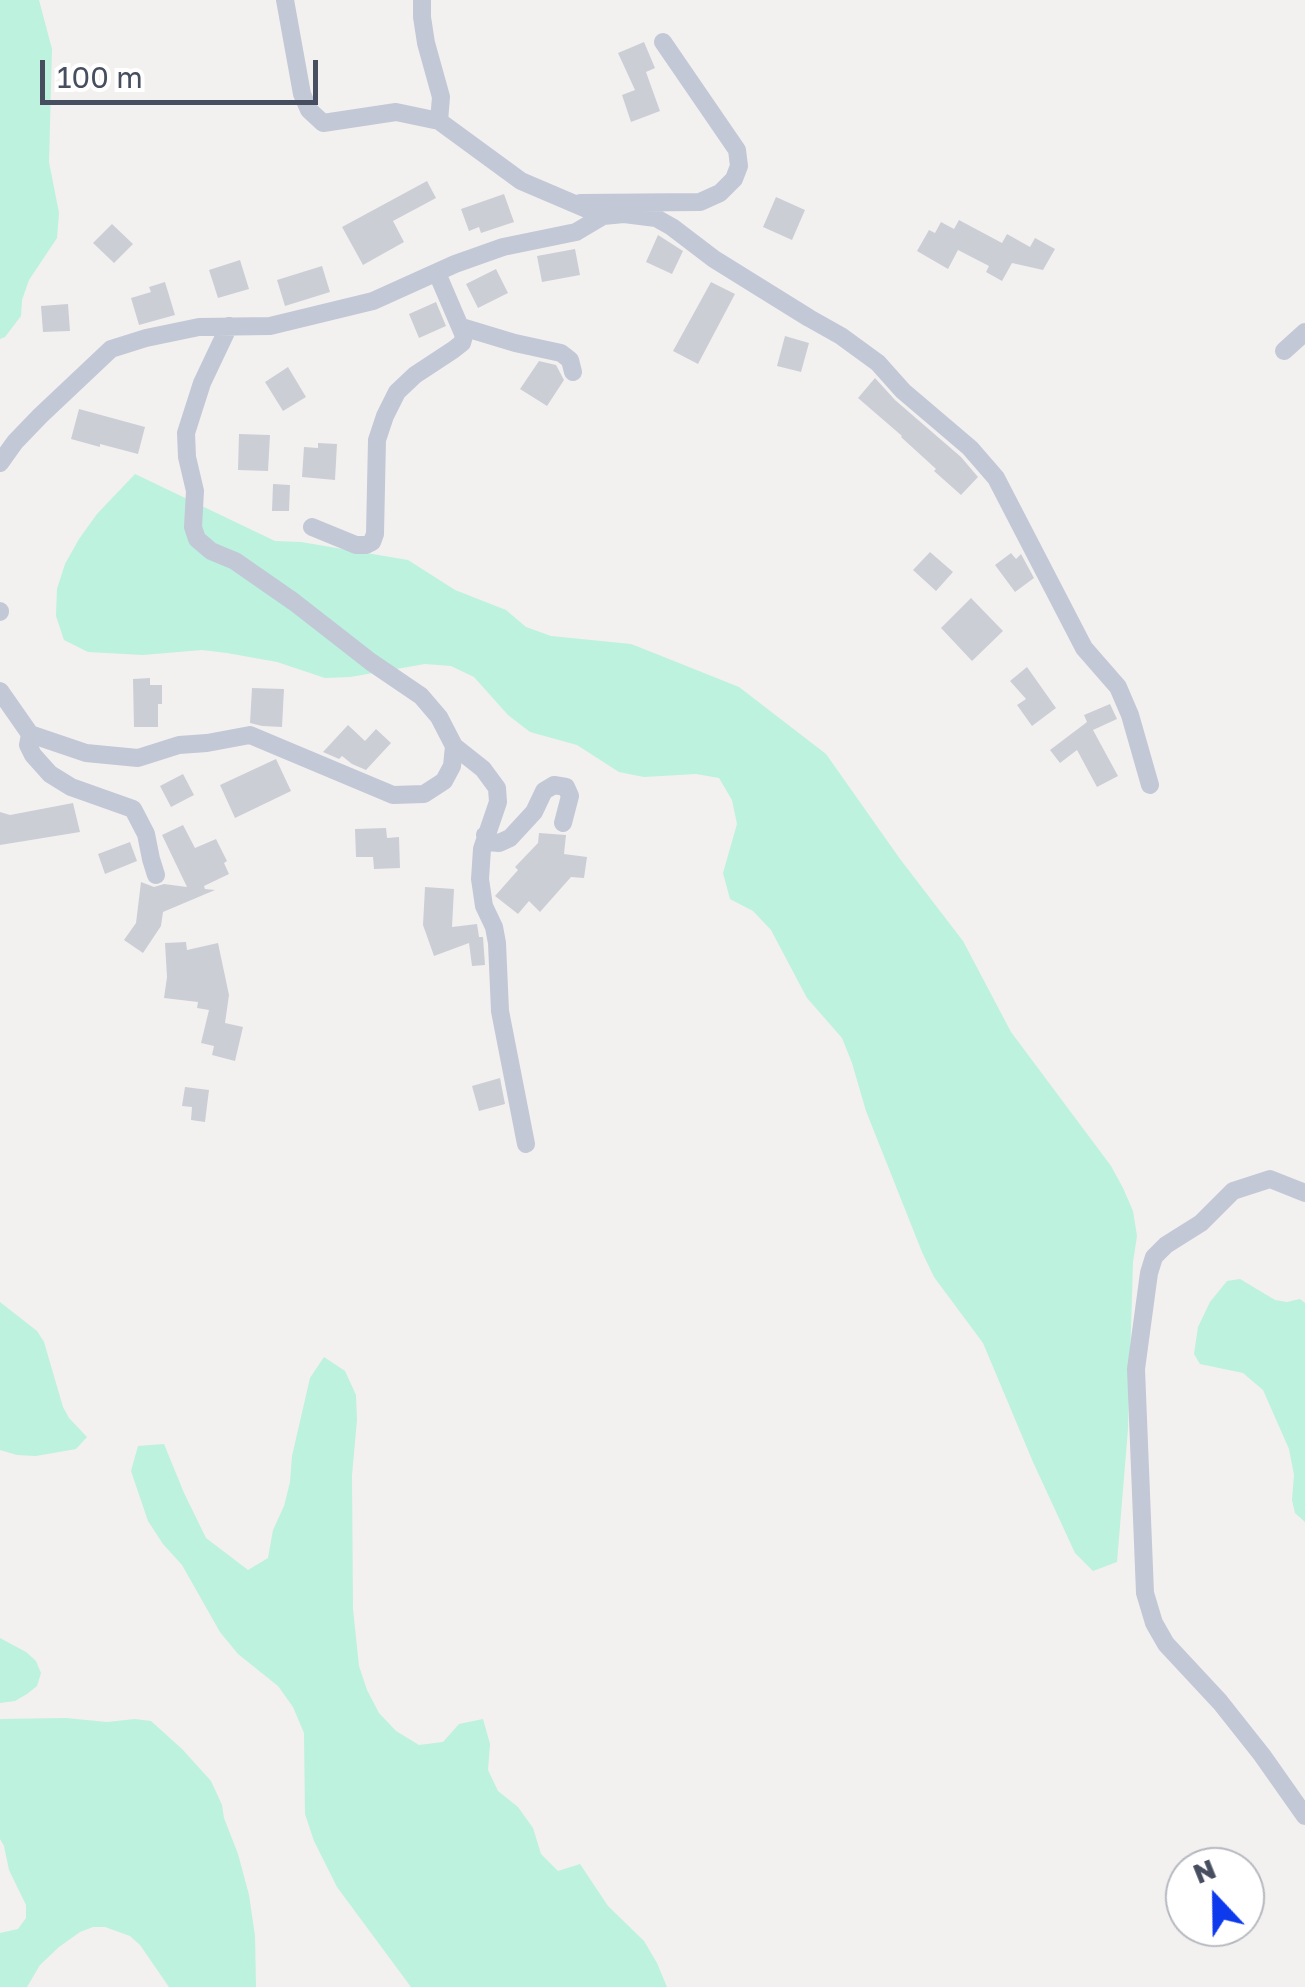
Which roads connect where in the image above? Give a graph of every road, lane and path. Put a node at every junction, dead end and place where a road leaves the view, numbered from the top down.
1 (285, 0) edge
2 (422, 0) edge
3 (663, 42) dead end
4 (439, 121) junction
5 (575, 204) junction
6 (604, 216) junction
7 (437, 272) junction
8 (229, 326) junction
9 (462, 327) junction
10 (1305, 332) edge
11 (1284, 351) dead end
12 (572, 372) dead end
13 (0, 463) edge
14 (312, 527) dead end
15 (0, 691) edge
16 (30, 734) junction
17 (454, 746) junction
18 (1150, 785) dead end
19 (563, 823) dead end
20 (485, 835) junction
21 (156, 875) dead end
22 (526, 1144) dead end
23 (1305, 1193) edge
24 (1305, 1816) edge

1 - 4 street
2 - 4 street
3 - 5 street
4 - 5 street
5 - 6 street
6 - 7 street
6 - 18 street
7 - 8 street
7 - 9 street
8 - 13 street
8 - 17 street
9 - 12 street
9 - 14 street
10 - 11 street
15 - 16 street
16 - 17 street
16 - 21 street
17 - 20 street
19 - 20 street
20 - 22 street
23 - 24 street

